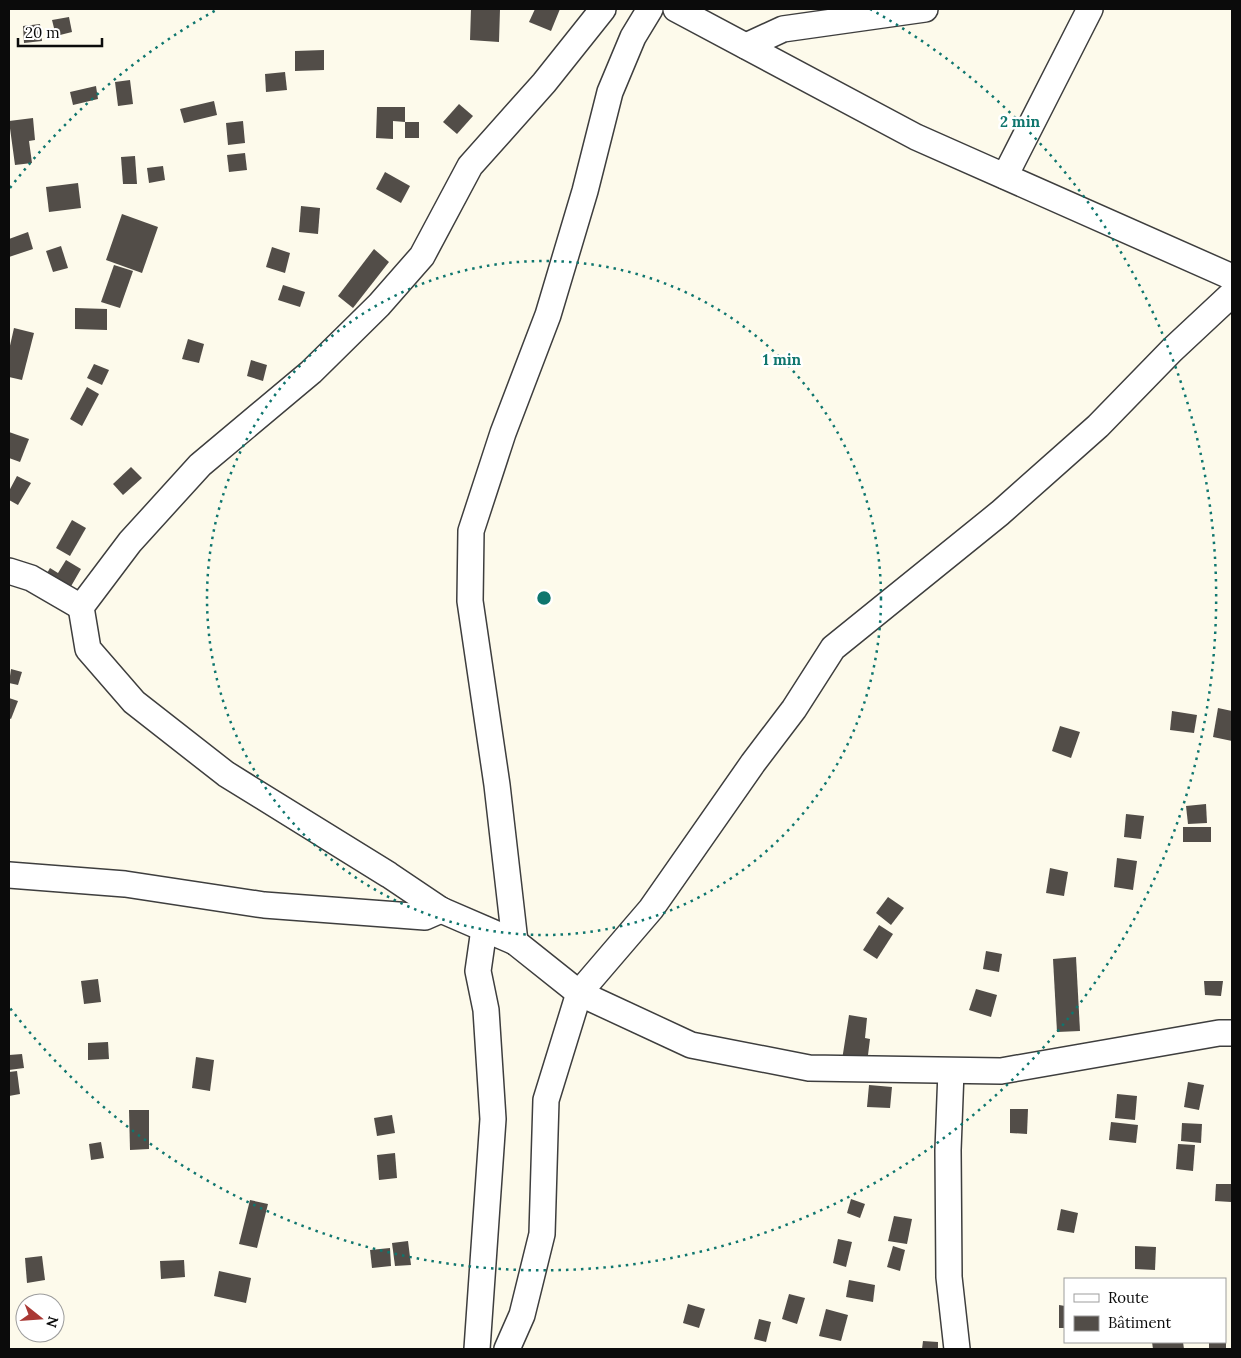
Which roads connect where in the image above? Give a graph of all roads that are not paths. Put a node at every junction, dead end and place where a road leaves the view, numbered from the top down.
1 (603, 9) edge
2 (650, 9) edge
3 (676, 9) edge
4 (924, 9) edge
5 (1090, 9) edge
6 (746, 46) junction
7 (1005, 176) junction
8 (1232, 277) edge
9 (1232, 294) edge
10 (9, 571) edge
11 (81, 607) junction
12 (9, 875) edge
13 (441, 910) junction
14 (484, 929) junction
15 (515, 942) junction
16 (579, 993) junction
17 (1232, 1033) edge
18 (951, 1071) junction
19 (477, 1349) edge
20 (507, 1349) edge
21 (957, 1349) edge

1 - 11 street
2 - 15 street
3 - 6 street
4 - 6 street
5 - 7 street
6 - 7 street
7 - 8 street
9 - 16 street
10 - 11 street
11 - 13 street
12 - 13 street
13 - 14 street
14 - 15 street
14 - 19 street
15 - 16 street
16 - 18 street
16 - 20 street
17 - 18 street
18 - 21 street

